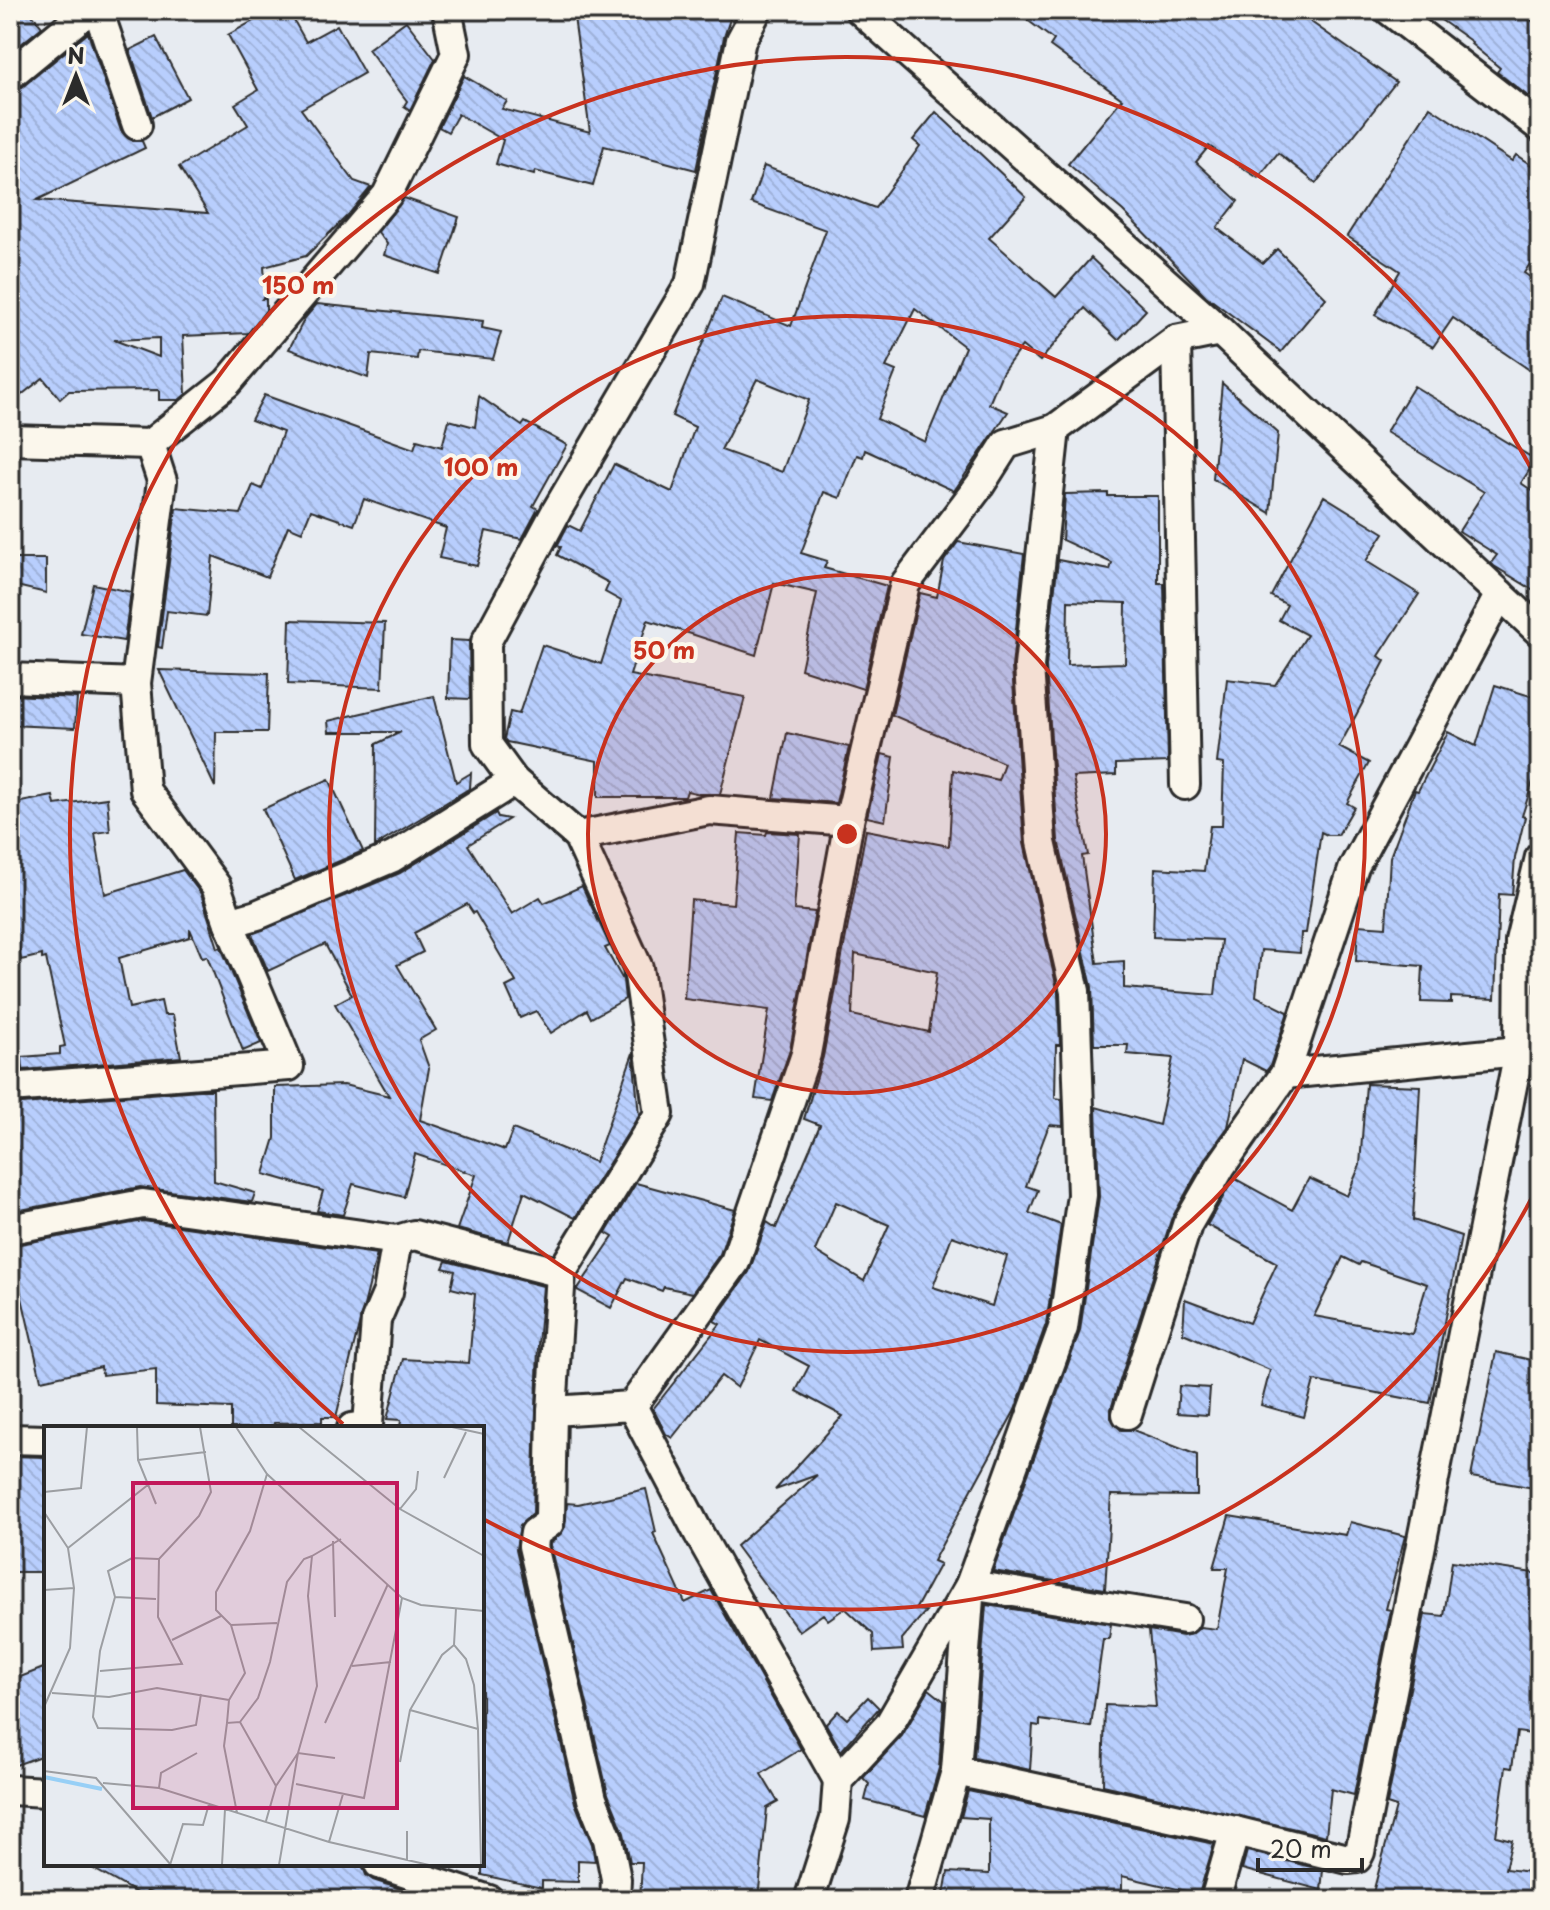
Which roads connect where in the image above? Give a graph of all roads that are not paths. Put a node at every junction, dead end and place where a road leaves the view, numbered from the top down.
1 (89, 10) edge
2 (98, 10) edge
3 (447, 10) edge
4 (757, 10) edge
5 (860, 10) edge
6 (1389, 10) edge
7 (10, 75) edge
8 (137, 125) dead end
9 (1540, 127) edge
10 (1220, 331) junction
11 (1176, 340) junction
12 (1055, 429) junction
13 (10, 440) edge
14 (150, 444) junction
15 (1500, 594) junction
16 (1540, 632) edge
17 (10, 678) edge
18 (136, 683) junction
19 (514, 781) junction
20 (1185, 785) dead end
21 (849, 821) junction
22 (578, 836) junction
23 (1540, 857) edge
24 (229, 923) junction
25 (1519, 1051) junction
26 (1285, 1074) junction
27 (10, 1088) edge
28 (10, 1229) edge
29 (397, 1240) junction
30 (561, 1273) junction
31 (632, 1406) junction
32 (552, 1411) junction
33 (1127, 1414) dead end
34 (363, 1426) edge
35 (10, 1439) edge
36 (44, 1440) edge
37 (970, 1585) junction
38 (1185, 1619) dead end
39 (956, 1771) junction
40 (838, 1780) junction
41 (10, 1790) edge
42 (44, 1792) edge
43 (1235, 1831) junction
44 (384, 1866) edge
45 (446, 1892) edge
46 (489, 1900) edge
47 (615, 1900) edge
48 (809, 1900) edge
49 (919, 1900) edge
50 (1215, 1900) edge

1 - 7 street
2 - 8 street
3 - 14 street
4 - 19 street
5 - 10 street
6 - 9 street
10 - 11 street
10 - 15 street
11 - 12 street
11 - 20 street
12 - 21 street
12 - 37 street
13 - 14 street
14 - 18 street
15 - 16 street
15 - 26 street
17 - 18 street
18 - 24 street
19 - 22 street
19 - 24 street
21 - 22 street
21 - 31 street
22 - 30 street
23 - 25 street
24 - 27 street
25 - 26 street
25 - 43 street
26 - 33 street
28 - 29 street
29 - 30 street
29 - 34 street
30 - 32 street
31 - 32 street
31 - 40 street
32 - 47 street
35 - 36 street
37 - 38 street
37 - 39 street
37 - 40 street
39 - 43 street
39 - 49 street
40 - 48 street
41 - 42 street
43 - 50 street
44 - 45 street
45 - 46 street

